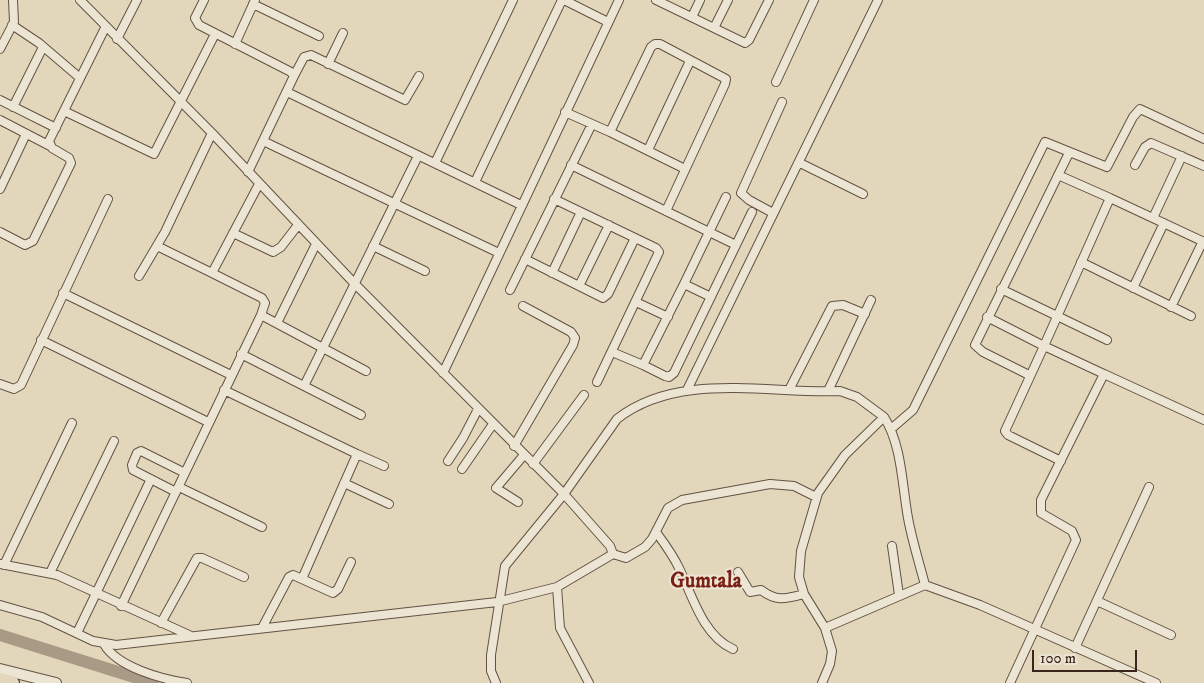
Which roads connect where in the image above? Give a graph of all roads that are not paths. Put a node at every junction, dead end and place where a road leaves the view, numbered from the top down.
1 (13, 0) edge
2 (80, 0) edge
3 (137, 0) edge
4 (204, 0) edge
5 (513, 0) edge
6 (563, 0) edge
7 (619, 0) edge
8 (700, 0) edge
9 (728, 0) edge
10 (769, 0) edge
11 (814, 0) edge
12 (659, 1) edge
13 (876, 1) edge
14 (254, 2) edge
15 (692, 17) junction
16 (608, 22) junction
17 (12, 25) junction
18 (106, 26) junction
19 (714, 28) junction
20 (343, 33) dead end
21 (215, 34) junction
22 (319, 36) dead end
23 (117, 39) junction
24 (235, 44) junction
25 (44, 47) junction
26 (0, 49) edge
27 (690, 61) junction
28 (328, 64) junction
29 (294, 76) junction
30 (419, 76) dead end
31 (80, 78) junction
32 (776, 82) dead end
33 (288, 92) junction
34 (0, 100) edge
35 (782, 102) dead end
36 (182, 103) junction
37 (13, 106) junction
38 (64, 111) junction
39 (565, 112) junction
40 (0, 120) edge
41 (592, 124) junction
42 (56, 128) junction
43 (610, 132) junction
44 (212, 133) junction
45 (26, 134) junction
46 (1204, 139) edge
47 (263, 141) junction
48 (50, 146) junction
49 (648, 150) junction
50 (1068, 155) dead end
51 (418, 156) junction
52 (1182, 156) junction
53 (435, 163) junction
54 (800, 163) junction
55 (571, 165) junction
56 (1135, 165) dead end
57 (1204, 166) edge
58 (685, 169) junction
59 (248, 172) junction
60 (1058, 175) junction
61 (475, 182) junction
62 (259, 184) junction
63 (0, 189) edge
64 (863, 194) dead end
65 (726, 197) dead end
66 (1110, 198) junction
67 (108, 199) dead end
68 (554, 199) junction
69 (394, 203) junction
70 (521, 205) junction
71 (666, 211) junction
72 (581, 212) junction
73 (752, 212) dead end
74 (774, 213) junction
75 (1153, 218) junction
76 (1164, 223) junction
77 (298, 225) junction
78 (608, 225) junction
79 (708, 231) junction
80 (0, 232) edge
81 (233, 233) junction
82 (635, 238) junction
83 (1203, 241) edge
84 (316, 244) junction
85 (736, 245) junction
86 (157, 246) junction
87 (373, 246) junction
88 (499, 253) junction
89 (525, 260) junction
90 (1081, 262) junction
91 (425, 272) dead end
92 (212, 273) junction
93 (552, 273) junction
94 (139, 276) dead end
95 (354, 283) junction
96 (684, 284) junction
97 (579, 286) junction
98 (1133, 288) junction
99 (1001, 289) junction
100 (510, 290) dead end
101 (63, 294) junction
102 (711, 297) junction
103 (871, 300) dead end
104 (636, 302) junction
105 (522, 306) dead end
106 (1172, 307) junction
107 (865, 314) junction
108 (261, 315) junction
109 (1056, 315) junction
110 (1191, 316) dead end
111 (668, 317) junction
112 (987, 317) junction
113 (277, 323) junction
114 (41, 340) junction
115 (1107, 340) dead end
116 (1044, 346) junction
117 (324, 349) junction
118 (612, 352) junction
119 (242, 354) junction
120 (643, 365) junction
121 (366, 371) dead end
122 (443, 374) junction
123 (1104, 374) junction
124 (231, 375) junction
125 (1029, 375) junction
126 (597, 382) dead end
127 (0, 384) edge
128 (304, 386) junction
129 (224, 390) junction
130 (688, 390) junction
131 (789, 390) junction
132 (828, 391) junction
133 (584, 395) dead end
134 (478, 409) junction
135 (360, 415) dead end
136 (884, 417) junction
137 (1204, 420) edge
138 (208, 422) junction
139 (72, 423) dead end
140 (493, 424) junction
141 (891, 429) junction
142 (114, 441) dead end
143 (514, 446) junction
144 (357, 454) junction
145 (524, 455) junction
146 (448, 461) dead end
147 (1061, 461) junction
148 (533, 464) junction
149 (384, 466) dead end
150 (462, 468) dead end
151 (185, 473) junction
152 (151, 479) junction
153 (344, 483) junction
154 (1149, 487) dead end
155 (178, 490) junction
156 (564, 494) junction
157 (816, 497) junction
158 (518, 502) dead end
159 (389, 504) dead end
160 (262, 526) dead end
161 (656, 532) junction
162 (892, 546) dead end
163 (613, 554) junction
164 (351, 562) dead end
165 (2, 564) edge
166 (738, 572) dead end
167 (50, 573) junction
168 (244, 577) dead end
169 (302, 579) junction
170 (925, 585) junction
171 (557, 587) junction
172 (96, 594) junction
173 (804, 594) junction
174 (899, 595) junction
175 (1097, 601) junction
176 (498, 602) junction
177 (0, 605) edge
178 (122, 606) junction
179 (161, 623) junction
180 (262, 628) junction
181 (825, 628) junction
182 (1035, 631) junction
183 (77, 633) junction
184 (1171, 635) dead end
185 (191, 636) junction
186 (104, 644) junction
187 (1075, 648) junction
188 (733, 650) dead end
189 (0, 669) edge
190 (0, 680) edge
191 (12, 683) edge
192 (56, 683) edge
193 (187, 683) edge
194 (496, 683) edge
195 (589, 683) edge
196 (822, 683) edge
197 (1010, 683) edge
198 (1156, 683) edge

1 - 17 street
2 - 18 street
3 - 23 street
4 - 21 street
5 - 53 street
6 - 16 street
6 - 61 street
7 - 16 street
8 - 15 street
9 - 19 street
10 - 19 street
11 - 32 street
12 - 15 street
13 - 54 street
14 - 22 street
14 - 24 street
15 - 19 street
16 - 39 street
17 - 25 street
17 - 26 street
18 - 23 street
18 - 31 street
20 - 28 street
21 - 24 street
21 - 36 street
23 - 36 street
24 - 29 street
25 - 31 street
25 - 37 street
27 - 43 street
27 - 49 street
27 - 58 street
28 - 29 street
28 - 30 street
29 - 33 street
31 - 38 street
33 - 47 street
33 - 51 street
34 - 37 street
35 - 74 street
36 - 38 street
36 - 44 street
37 - 42 street
38 - 42 street
39 - 41 street
39 - 70 street
40 - 45 street
41 - 43 street
41 - 55 street
42 - 48 street
43 - 49 street
44 - 59 street
44 - 86 street
45 - 48 street
45 - 63 street
46 - 141 street
47 - 59 street
47 - 69 street
48 - 80 street
49 - 58 street
50 - 60 street
51 - 53 street
51 - 69 street
52 - 56 street
52 - 57 street
52 - 75 street
53 - 61 street
54 - 64 street
54 - 74 street
55 - 68 street
55 - 71 street
58 - 71 street
59 - 62 street
60 - 66 street
60 - 99 street
61 - 70 street
62 - 77 street
62 - 81 street
65 - 79 street
66 - 75 street
66 - 90 street
67 - 101 street
68 - 72 street
68 - 89 street
69 - 87 street
69 - 88 street
70 - 88 street
71 - 79 street
72 - 78 street
72 - 93 street
73 - 85 street
74 - 130 street
75 - 76 street
76 - 83 street
76 - 98 street
77 - 81 street
77 - 84 street
78 - 82 street
78 - 97 street
79 - 85 street
79 - 96 street
81 - 92 street
82 - 97 street
82 - 104 street
83 - 106 street
84 - 95 street
84 - 113 street
85 - 102 street
86 - 92 street
86 - 94 street
87 - 91 street
87 - 95 street
88 - 122 street
89 - 93 street
89 - 100 street
90 - 98 street
90 - 109 street
92 - 108 street
93 - 97 street
95 - 117 street
95 - 122 street
96 - 102 street
96 - 111 street
98 - 106 street
99 - 109 street
99 - 112 street
101 - 114 street
101 - 124 street
102 - 120 street
103 - 107 street
104 - 111 street
104 - 118 street
105 - 143 street
106 - 110 street
107 - 131 street
107 - 132 street
108 - 113 street
108 - 119 street
109 - 115 street
109 - 116 street
111 - 120 street
112 - 116 street
112 - 125 street
113 - 117 street
114 - 127 street
114 - 138 street
116 - 123 street
116 - 125 street
117 - 121 street
117 - 128 street
118 - 120 street
118 - 126 street
119 - 124 street
119 - 128 street
122 - 134 street
123 - 137 street
123 - 147 street
124 - 129 street
125 - 147 street
128 - 135 street
129 - 138 street
129 - 144 street
130 - 131 street
130 - 156 street
131 - 132 street
132 - 136 street
133 - 148 street
134 - 140 street
134 - 146 street
136 - 141 street
136 - 157 street
138 - 151 street
139 - 165 street
140 - 143 street
140 - 150 street
141 - 170 street
142 - 167 street
143 - 145 street
144 - 149 street
144 - 153 street
145 - 148 street
145 - 158 street
147 - 182 street
148 - 156 street
151 - 152 street
151 - 155 street
152 - 155 street
152 - 172 street
153 - 159 street
153 - 169 street
154 - 175 street
155 - 160 street
155 - 178 street
156 - 163 street
156 - 176 street
157 - 161 street
157 - 173 street
161 - 163 street
161 - 188 street
162 - 174 street
163 - 171 street
164 - 169 street
165 - 167 street
166 - 173 street
167 - 172 street
168 - 179 street
169 - 180 street
170 - 174 street
170 - 182 street
171 - 176 street
171 - 195 street
172 - 178 street
172 - 183 street
173 - 181 street
174 - 181 street
175 - 184 street
175 - 187 street
176 - 180 street
176 - 194 street
177 - 183 street
178 - 179 street
179 - 185 street
180 - 185 street
181 - 196 street
182 - 187 street
182 - 197 street
183 - 186 street
185 - 186 street
186 - 193 street
187 - 198 street
189 - 192 street
190 - 191 highway

